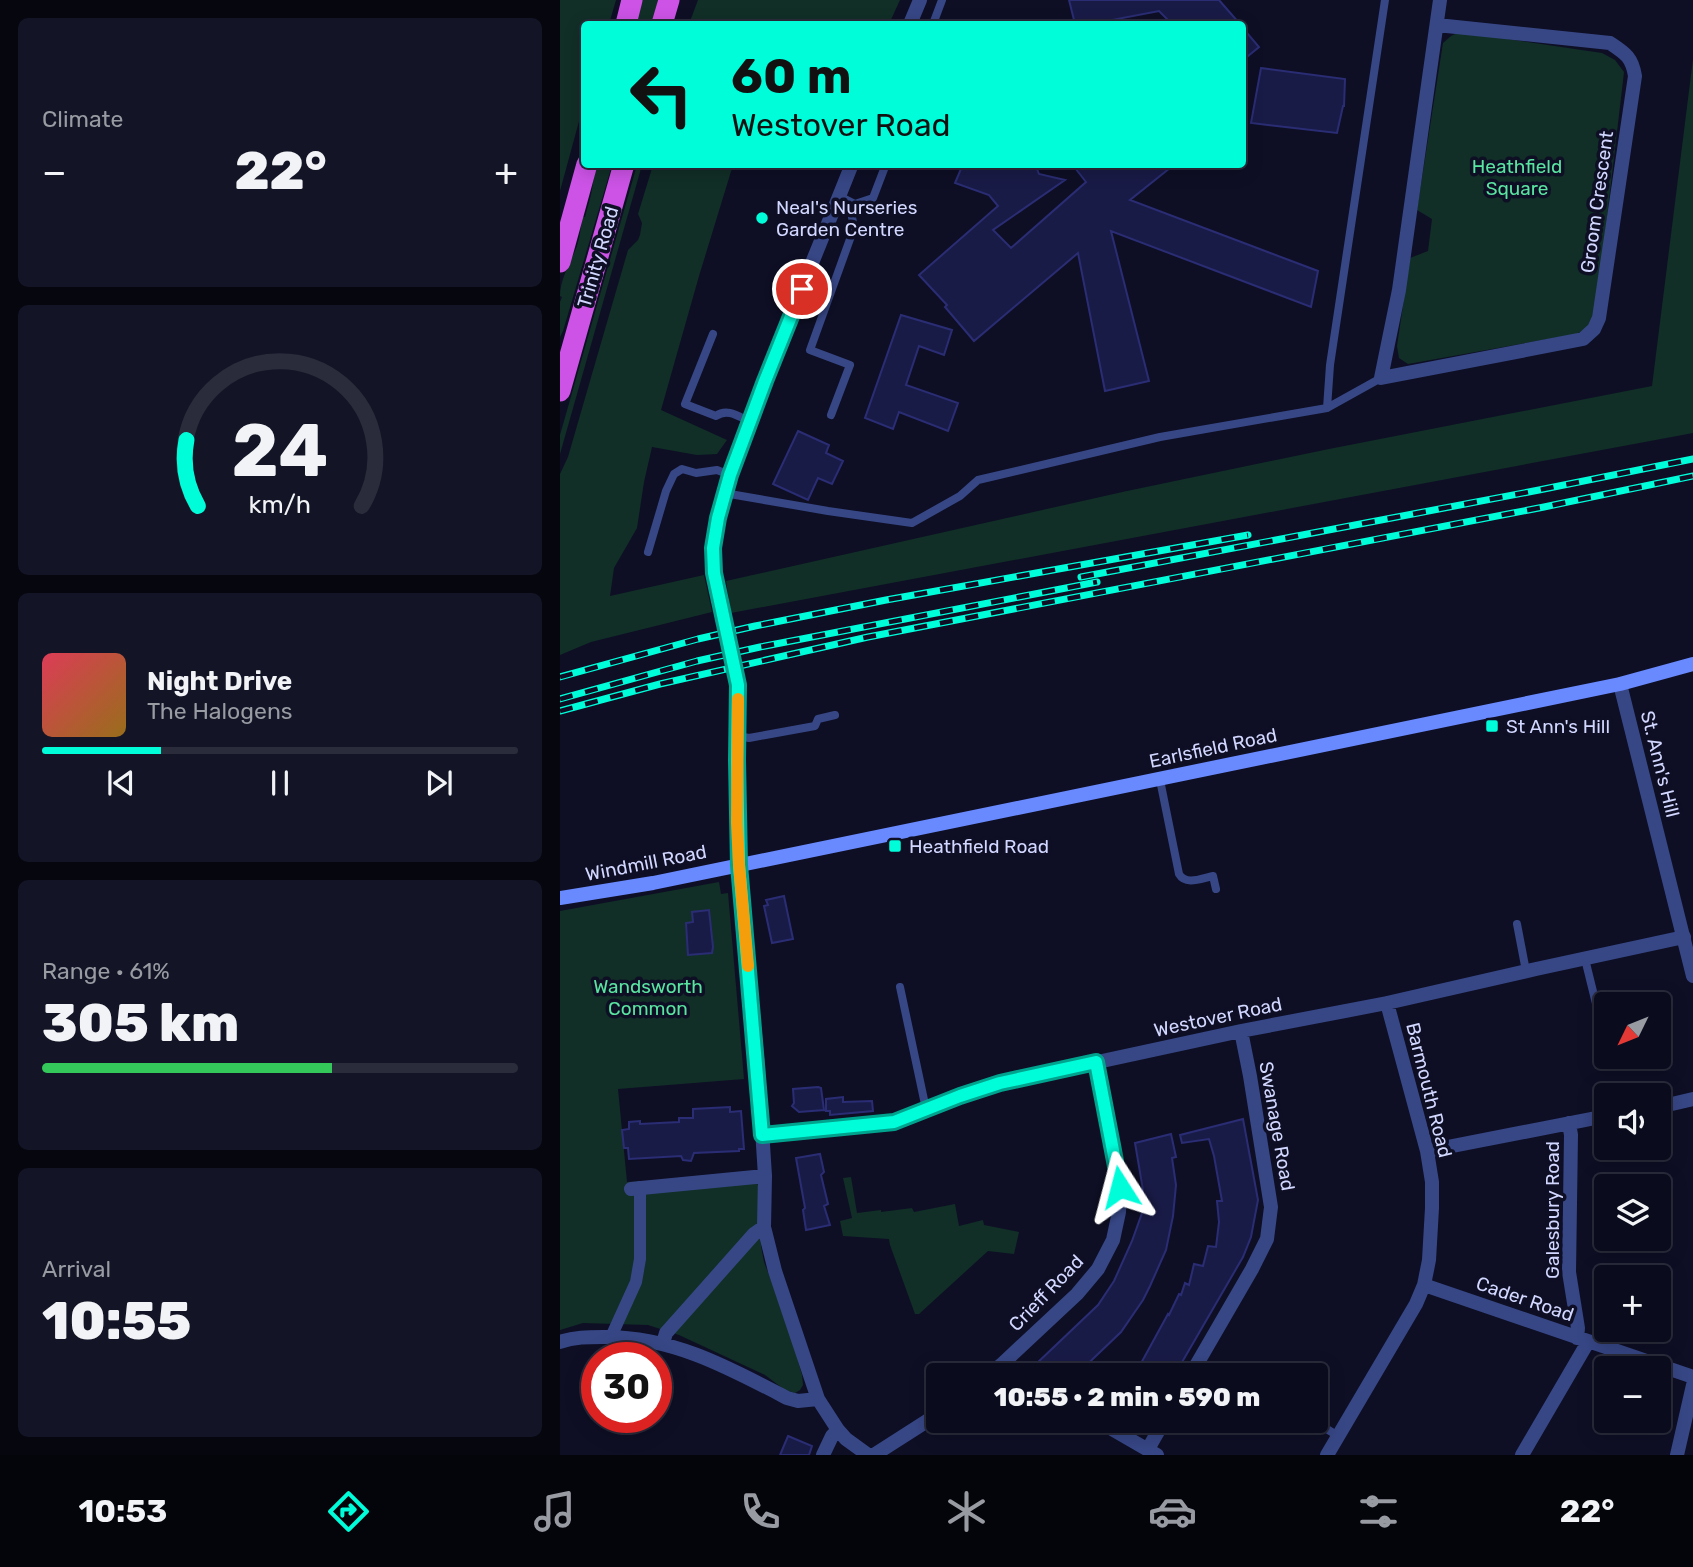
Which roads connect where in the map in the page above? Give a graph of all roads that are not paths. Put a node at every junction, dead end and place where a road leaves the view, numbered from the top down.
1 (632, 0) edge
2 (669, 0) edge
3 (919, 0) edge
4 (942, 0) edge
5 (1385, 0) edge
6 (1440, 0) edge
7 (626, 21) edge
8 (663, 21) edge
9 (910, 21) edge
10 (934, 21) edge
11 (1437, 25) junction
12 (586, 168) edge
13 (623, 168) edge
14 (850, 168) edge
15 (884, 168) edge
16 (839, 196) junction
17 (855, 204) junction
18 (560, 262) edge
19 (713, 334) dead end
20 (562, 376) edge
21 (1381, 378) junction
22 (1327, 408) junction
23 (831, 415) dead end
24 (749, 421) junction
25 (730, 475) junction
26 (724, 493) junction
27 (648, 552) dead end
28 (1693, 664) edge
29 (1620, 684) junction
30 (835, 715) dead end
31 (738, 736) junction
32 (1160, 780) junction
33 (739, 865) junction
34 (1216, 889) dead end
35 (560, 898) edge
36 (1517, 924) dead end
37 (1684, 937) junction
38 (1690, 953) edge
39 (1585, 959) junction
40 (1526, 971) junction
41 (1693, 976) edge
42 (900, 987) dead end
43 (1594, 996) edge
44 (1387, 1003) junction
45 (1241, 1031) junction
46 (1096, 1062) junction
47 (1693, 1100) edge
48 (1671, 1105) edge
49 (926, 1109) junction
50 (1594, 1118) edge
51 (1569, 1123) junction
52 (762, 1135) junction
53 (1427, 1151) junction
54 (765, 1176) junction
55 (636, 1188) joint
56 (764, 1227) junction
57 (1424, 1285) junction
58 (611, 1337) junction
59 (1582, 1340) junction
60 (560, 1342) edge
61 (654, 1342) edge
62 (663, 1342) edge
63 (672, 1346) edge
64 (1003, 1363) edge
65 (1198, 1363) edge
66 (1693, 1377) edge
67 (1693, 1385) edge
68 (818, 1399) junction
69 (926, 1422) edge
70 (838, 1430) junction
71 (1328, 1430) edge
72 (1119, 1433) edge
73 (1159, 1433) edge
74 (1338, 1436) junction
75 (1152, 1452) edge
76 (823, 1455) edge
77 (868, 1455) edge
78 (874, 1455) edge
79 (1327, 1455) edge
80 (1521, 1455) edge
81 (1676, 1455) edge

1 - 7 highway
2 - 8 highway
3 - 9 street
4 - 10 lane
5 - 22 lane
6 - 11 street
11 - 21 street
11 - 21 street, Groom Crescent
12 - 18 highway, Trinity Road
13 - 20 highway, Trinity Road
14 - 16 street
15 - 17 lane
16 - 17 lane
16 - 24 street
17 - 23 lane
19 - 24 lane
21 - 22 lane
22 - 26 lane
24 - 25 street
25 - 26 street
25 - 27 lane
26 - 31 street, bridge
28 - 29 main road, Earlsfield Road
29 - 32 main road, Earlsfield Road
29 - 37 street, St. Ann's Hill
30 - 31 lane
31 - 33 street
32 - 33 main road, Earlsfield Road
32 - 34 lane
33 - 35 main road, Windmill Road
33 - 52 street
36 - 40 lane
37 - 38 street, St. Ann's Hill
37 - 39 street, Westover Road
38 - 41 street, St. Ann's Hill
39 - 40 street, Westover Road
39 - 43 lane
40 - 44 street, Westover Road
42 - 49 lane
44 - 45 street, Westover Road
44 - 53 street, Barmouth Road
45 - 46 street, Westover Road
45 - 65 street, Swanage Road
46 - 49 street, Westover Road
46 - 64 street, Crieff Road
47 - 48 street
49 - 52 street, Westover Road
50 - 51 street
51 - 53 street
51 - 59 street, Galesbury Road
52 - 54 street
53 - 57 street, Barmouth Road
54 - 55 street
54 - 56 street
55 - 58 street
56 - 62 street
56 - 68 street
57 - 59 street, Cader Road
57 - 74 street, Barmouth Road
58 - 60 street
58 - 61 street
59 - 66 street, Cader Road
59 - 80 street
63 - 68 street
67 - 81 street
68 - 70 street
69 - 78 street
70 - 76 street
70 - 77 street
71 - 74 lane
72 - 75 street
73 - 75 street
74 - 79 street, Barmouth Road

